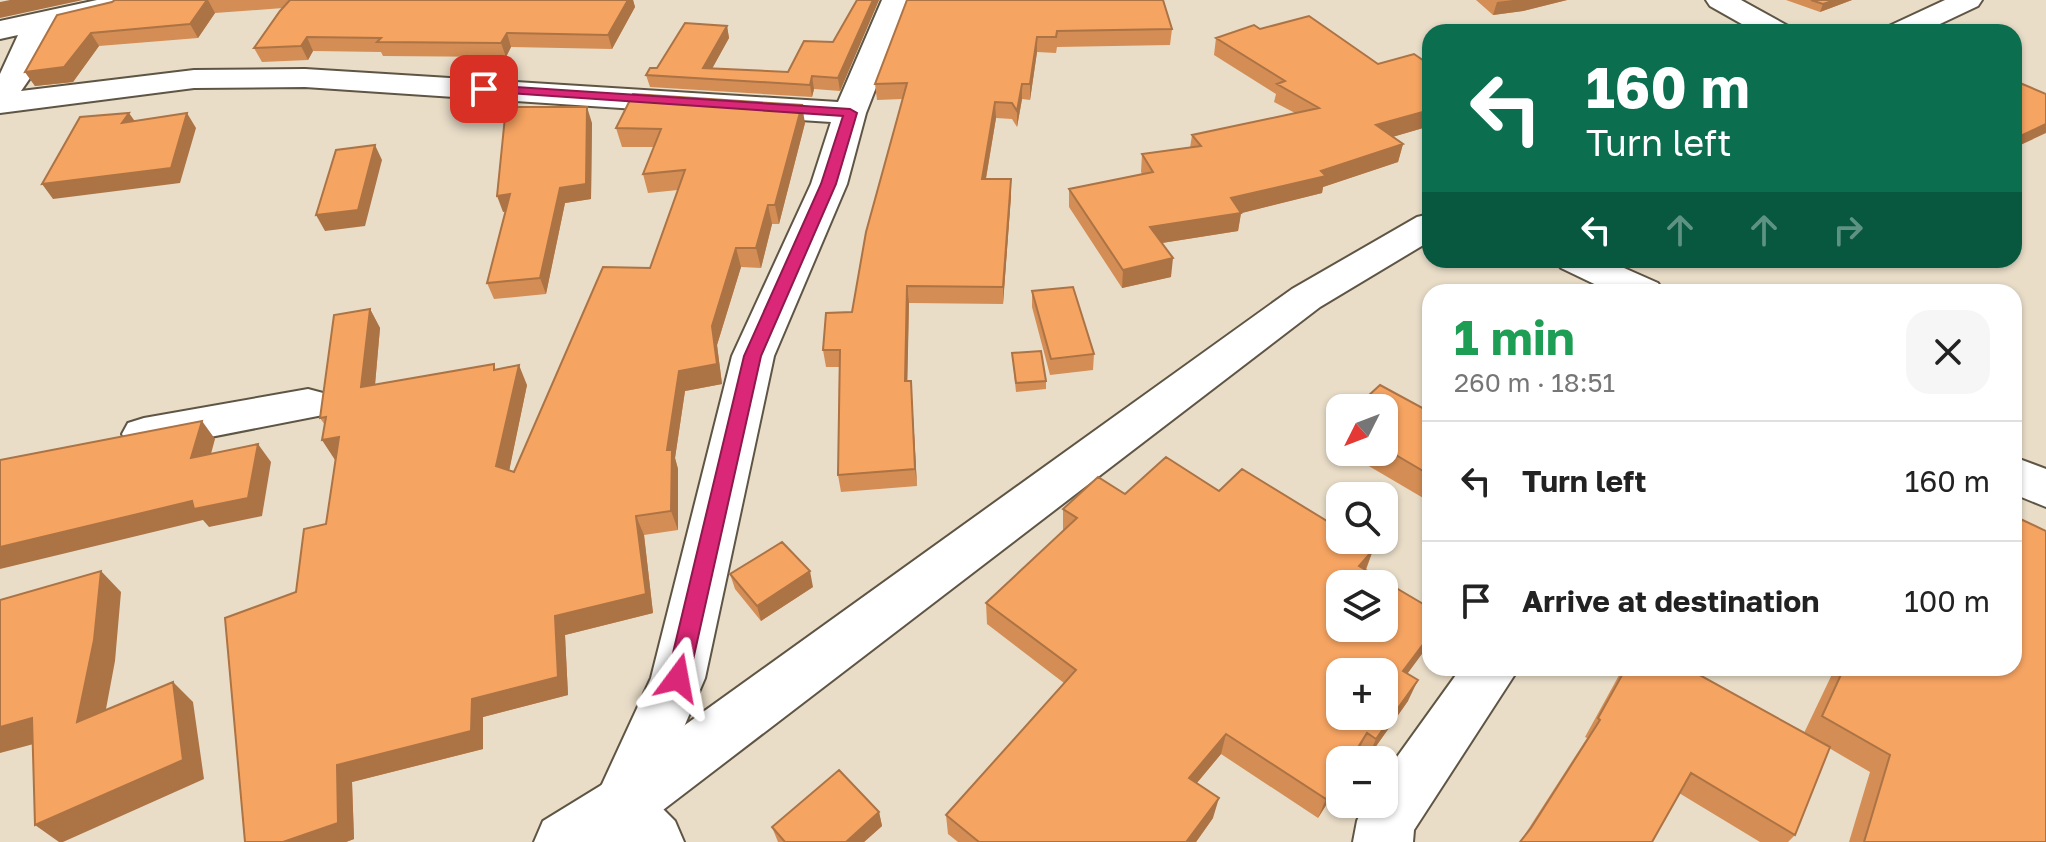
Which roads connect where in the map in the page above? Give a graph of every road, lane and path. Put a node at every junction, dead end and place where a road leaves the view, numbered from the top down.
1 (121, 0) edge
2 (896, 0) edge
3 (1720, 0) edge
4 (1968, 0) edge
5 (38, 23) junction
6 (1764, 24) edge
7 (1916, 24) edge
8 (0, 30) edge
9 (0, 100) edge
10 (850, 113) junction
11 (1422, 230) edge
12 (1592, 268) edge
13 (1626, 284) edge
14 (308, 404) dead end
15 (110, 440) edge
16 (2022, 478) edge
17 (2046, 489) edge
18 (1486, 676) edge
19 (638, 824) edge
20 (564, 842) edge
21 (1383, 842) edge

1 - 5 street
2 - 10 street
3 - 6 street
4 - 7 street
5 - 8 street
5 - 9 street
9 - 10 street
10 - 19 street
11 - 19 street
12 - 13 street
14 - 15 street
16 - 17 street
18 - 21 street
19 - 20 street

